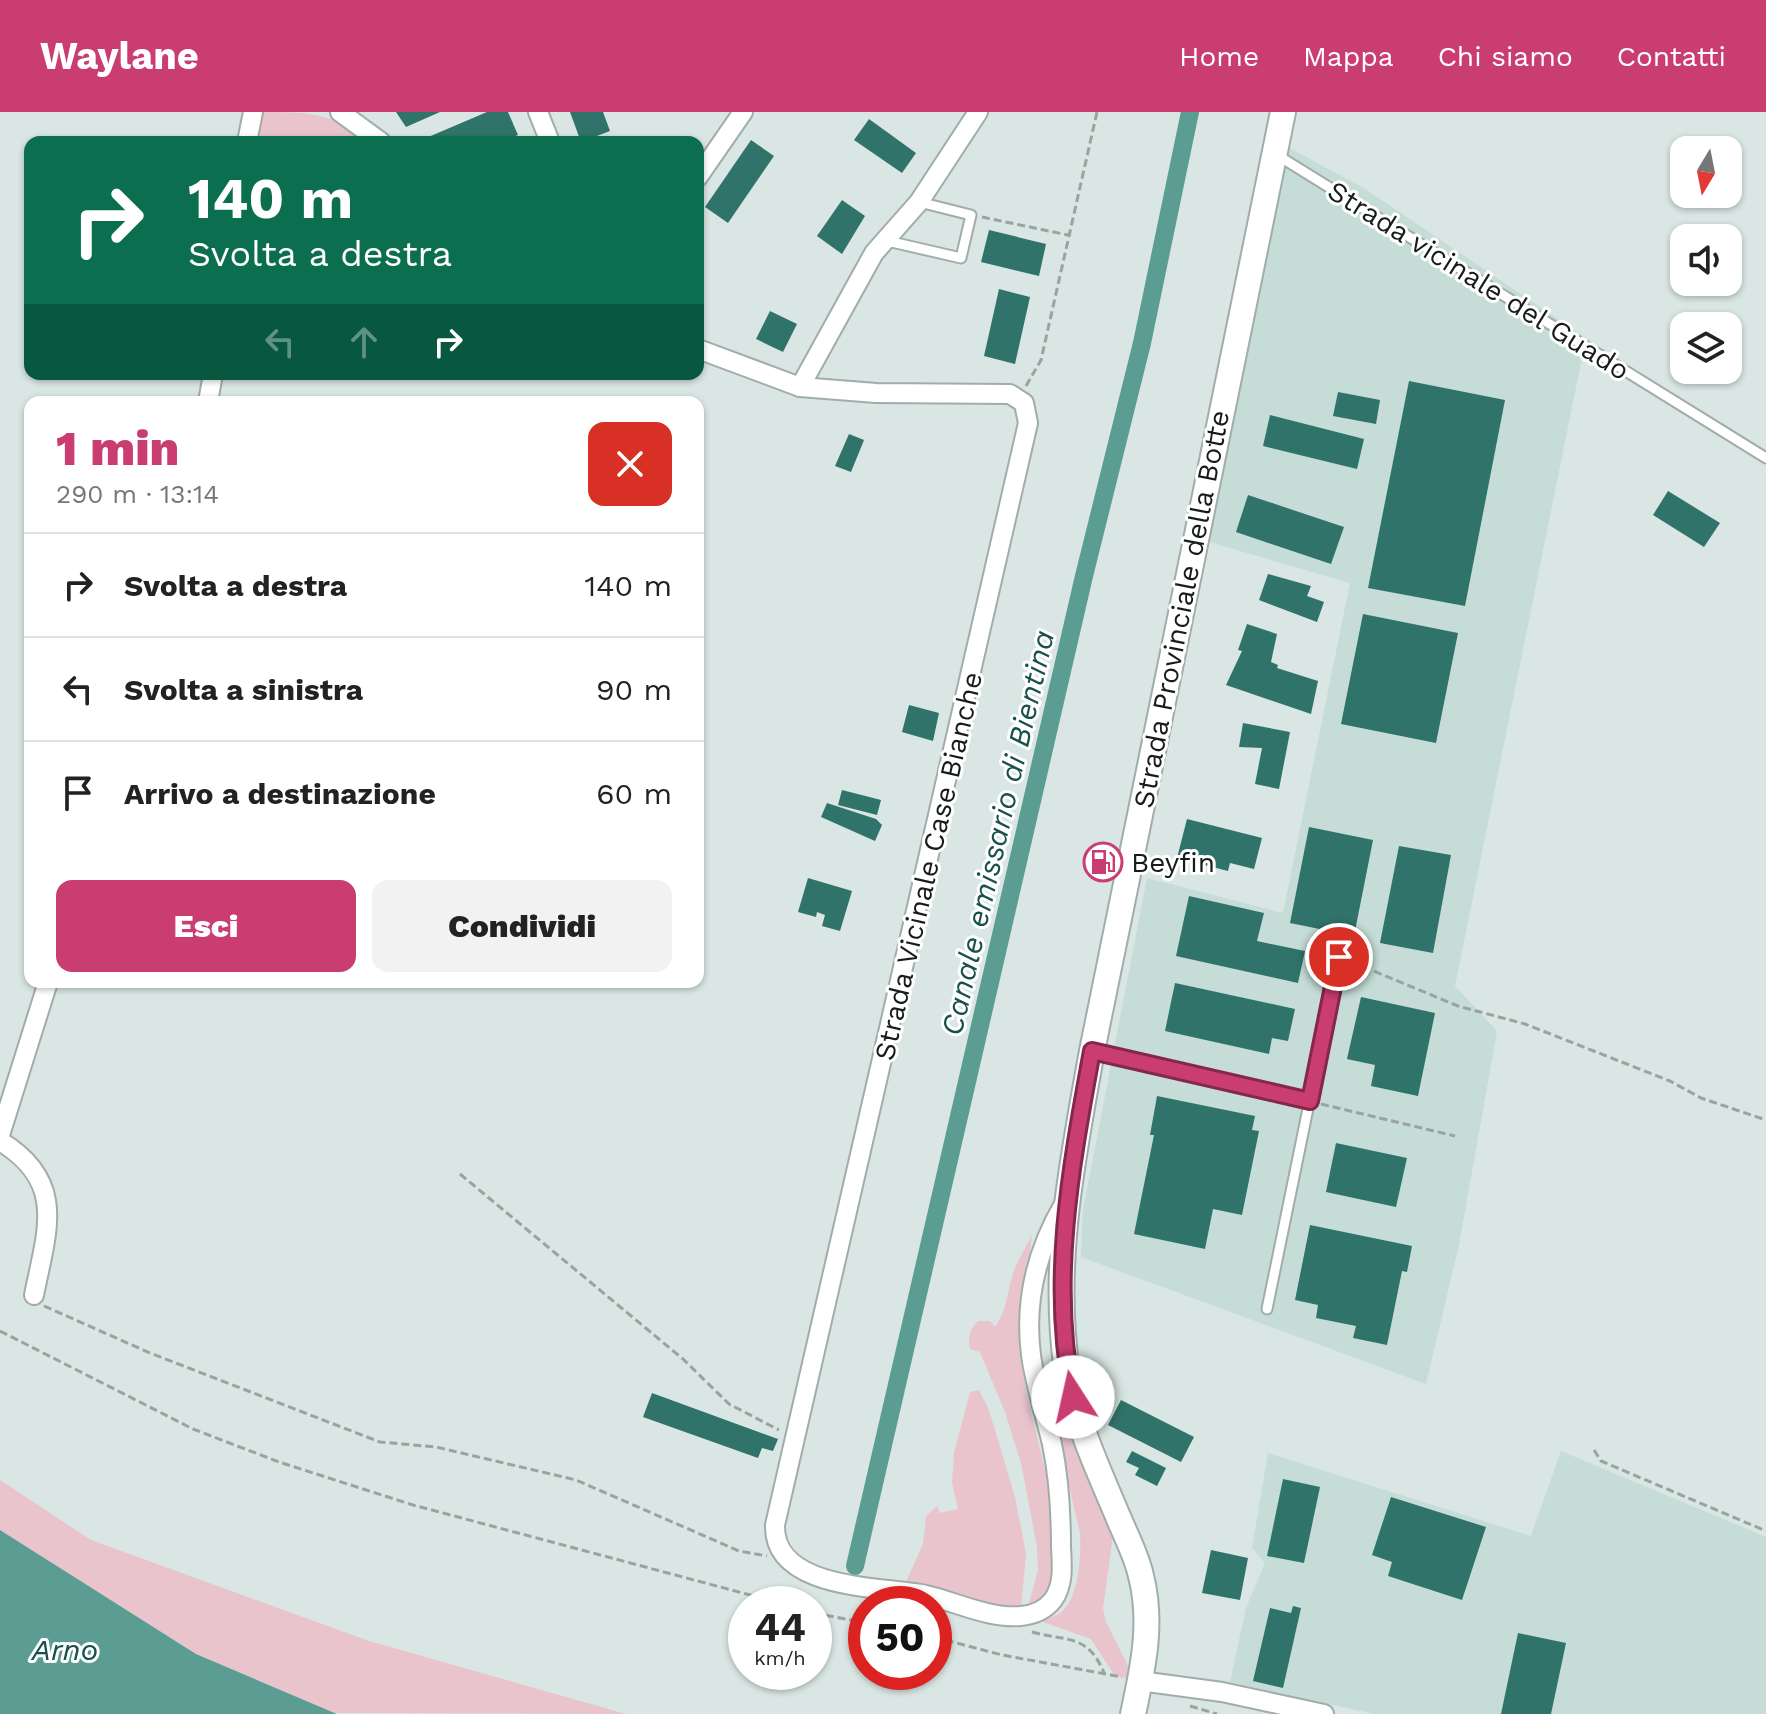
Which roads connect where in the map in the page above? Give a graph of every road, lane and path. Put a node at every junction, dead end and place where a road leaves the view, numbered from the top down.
1 (253, 112) edge
2 (340, 112) edge
3 (538, 112) edge
4 (743, 112) edge
5 (978, 112) edge
6 (1097, 112) edge
7 (1283, 112) edge
8 (248, 136) edge
9 (373, 136) edge
10 (548, 136) edge
11 (1274, 153) junction
12 (704, 168) edge
13 (919, 202) junction
14 (971, 215) junction
15 (1068, 235) junction
16 (883, 240) junction
17 (704, 351) edge
18 (800, 387) junction
19 (1020, 399) junction
20 (1766, 458) edge
21 (1339, 957) joint
22 (46, 988) edge
23 (1092, 1051) junction
24 (1310, 1101) junction
25 (1766, 1120) edge
26 (0, 1135) edge
27 (1455, 1136) dead end
28 (0, 1141) edge
29 (460, 1174) dead end
30 (1065, 1202) junction
31 (34, 1295) joint
32 (1267, 1309) dead end
33 (0, 1331) edge
34 (794, 1443) junction
35 (1594, 1450) dead end
36 (1766, 1531) edge
37 (781, 1550) junction
38 (728, 1589) edge
39 (1025, 1630) dead end
40 (952, 1641) edge
41 (1105, 1675) junction
42 (1140, 1681) junction
43 (1133, 1714) edge
44 (1324, 1714) edge

1 - 8 street
2 - 9 street
3 - 10 street
4 - 12 street
5 - 13 street
6 - 15 path
7 - 11 main road, Strada Provinciale della Botte
11 - 20 lane, Strada vicinale del Guado
11 - 23 main road, Strada Provinciale della Botte
13 - 14 lane
13 - 16 street
14 - 15 path
14 - 16 lane
15 - 19 path
16 - 18 street
17 - 18 street
18 - 19 street
19 - 34 street, Strada Vicinale Case Bianche
21 - 24 lane
21 - 25 path
22 - 26 street
23 - 24 lane
23 - 30 main road, Strada Provinciale della Botte
24 - 27 path
24 - 32 lane
28 - 31 street
29 - 34 path
30 - 37 street
30 - 42 main road, Strada Provinciale della Botte
31 - 37 path
33 - 38 path
34 - 37 street, Strada Vicinale Case Bianche
35 - 36 path
39 - 41 path
40 - 41 path
41 - 42 path
42 - 43 main road, Strada Provinciale della Botte
42 - 44 street

